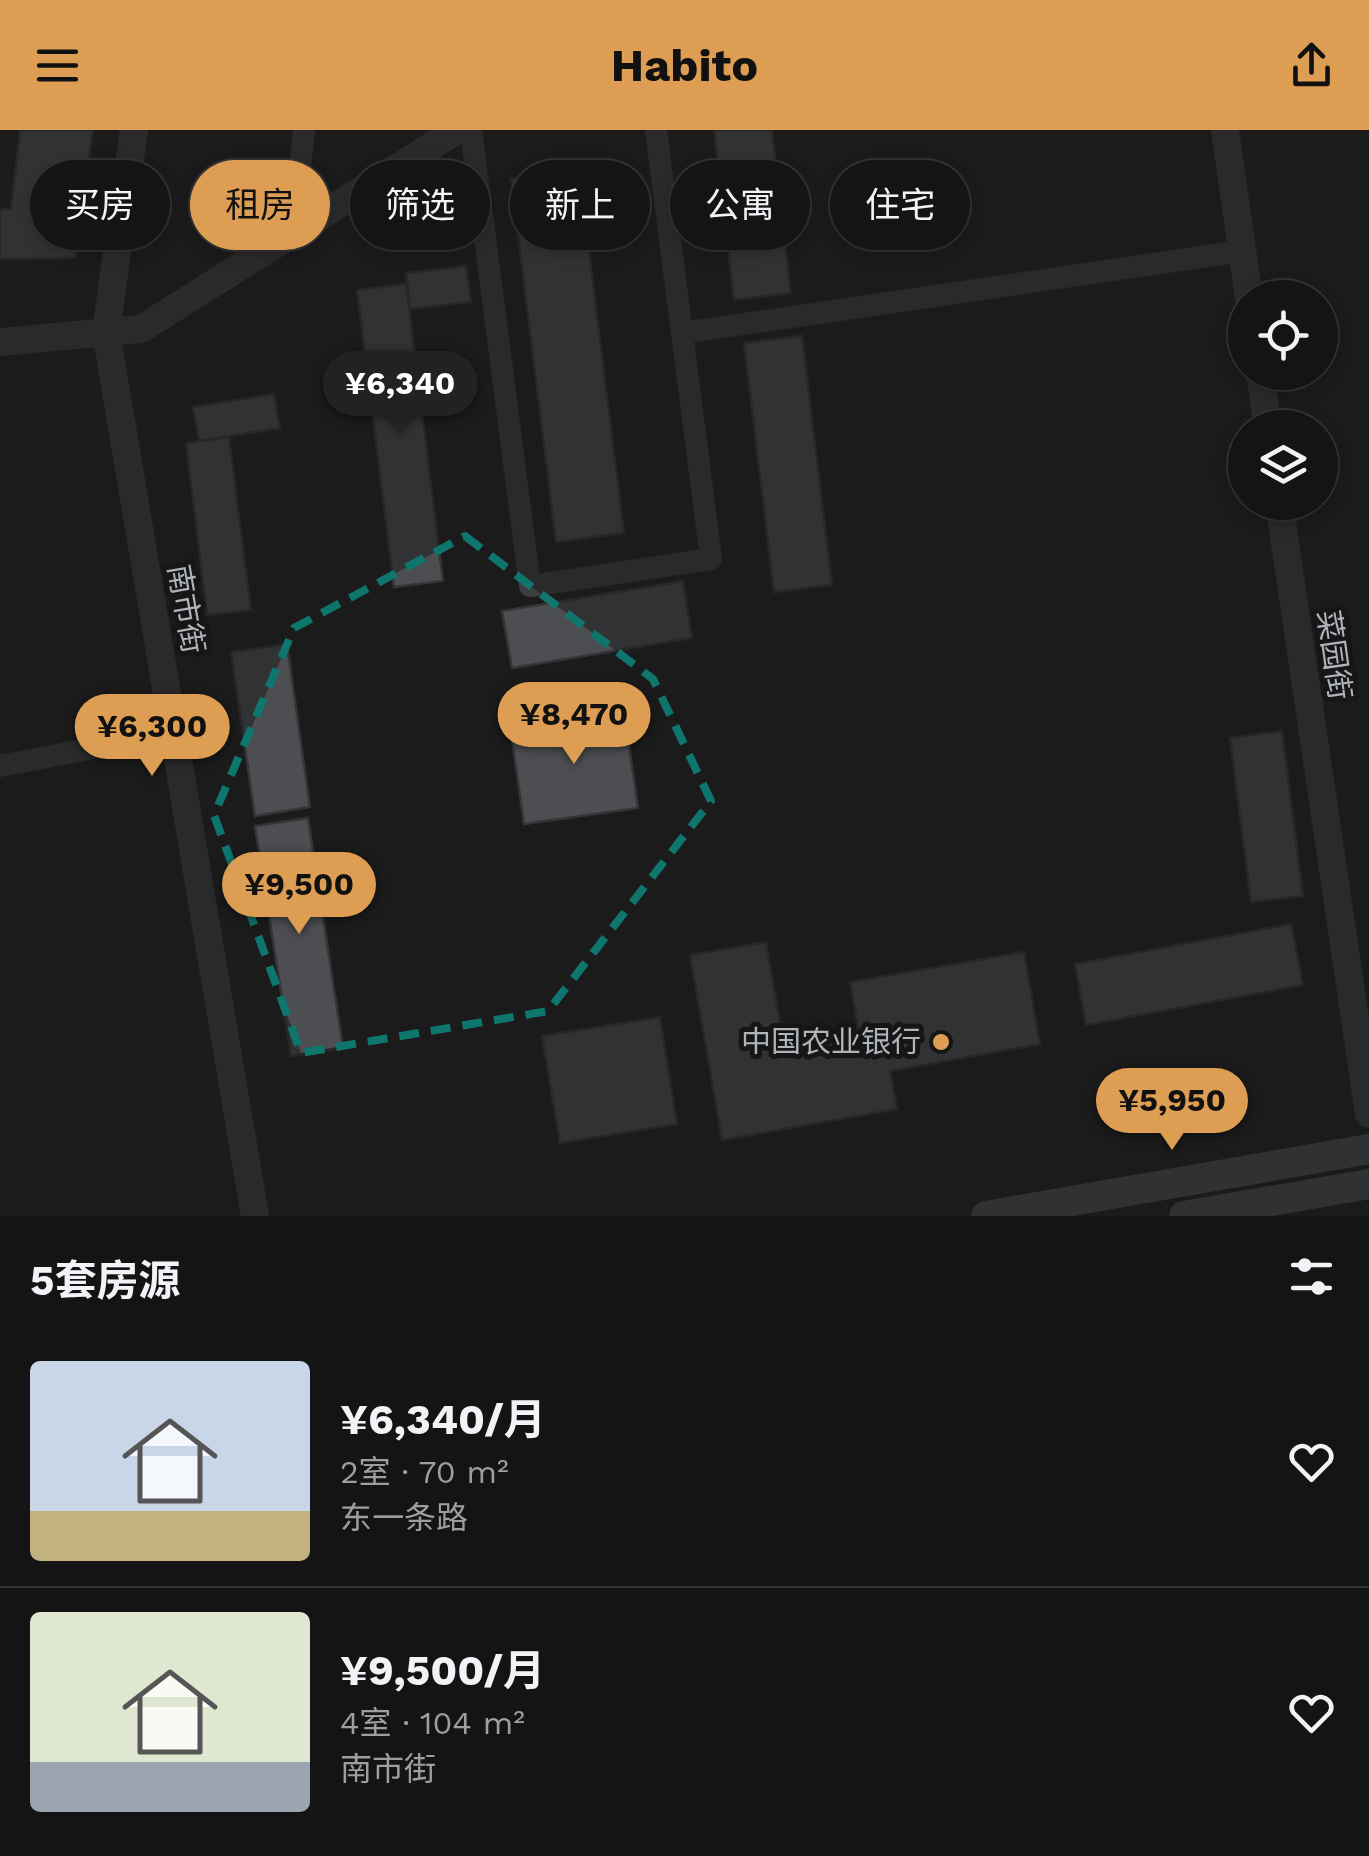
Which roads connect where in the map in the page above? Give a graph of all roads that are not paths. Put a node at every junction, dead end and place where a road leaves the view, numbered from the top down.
1 (134, 130) edge
2 (304, 130) edge
3 (457, 130) edge
4 (471, 130) edge
5 (656, 130) edge
6 (1225, 130) edge
7 (301, 160) edge
8 (330, 210) edge
9 (266, 250) edge
10 (1242, 251) junction
11 (1246, 280) edge
12 (106, 332) junction
13 (682, 333) junction
14 (0, 342) edge
15 (1282, 520) edge
16 (174, 733) junction
17 (0, 766) edge
18 (1369, 1114) edge
19 (1369, 1148) edge
20 (1369, 1184) edge
21 (254, 1216) edge
22 (986, 1216) edge
23 (1184, 1216) edge

1 - 12 street, 南市街
2 - 7 street
3 - 8 street
4 - 13 street
5 - 13 street
6 - 10 street
9 - 12 street
10 - 11 street
10 - 13 street
12 - 14 street
12 - 16 street, 南市街
15 - 18 street, 菜园街
16 - 17 street
16 - 21 street, 南市街
19 - 22 main road
20 - 23 main road

